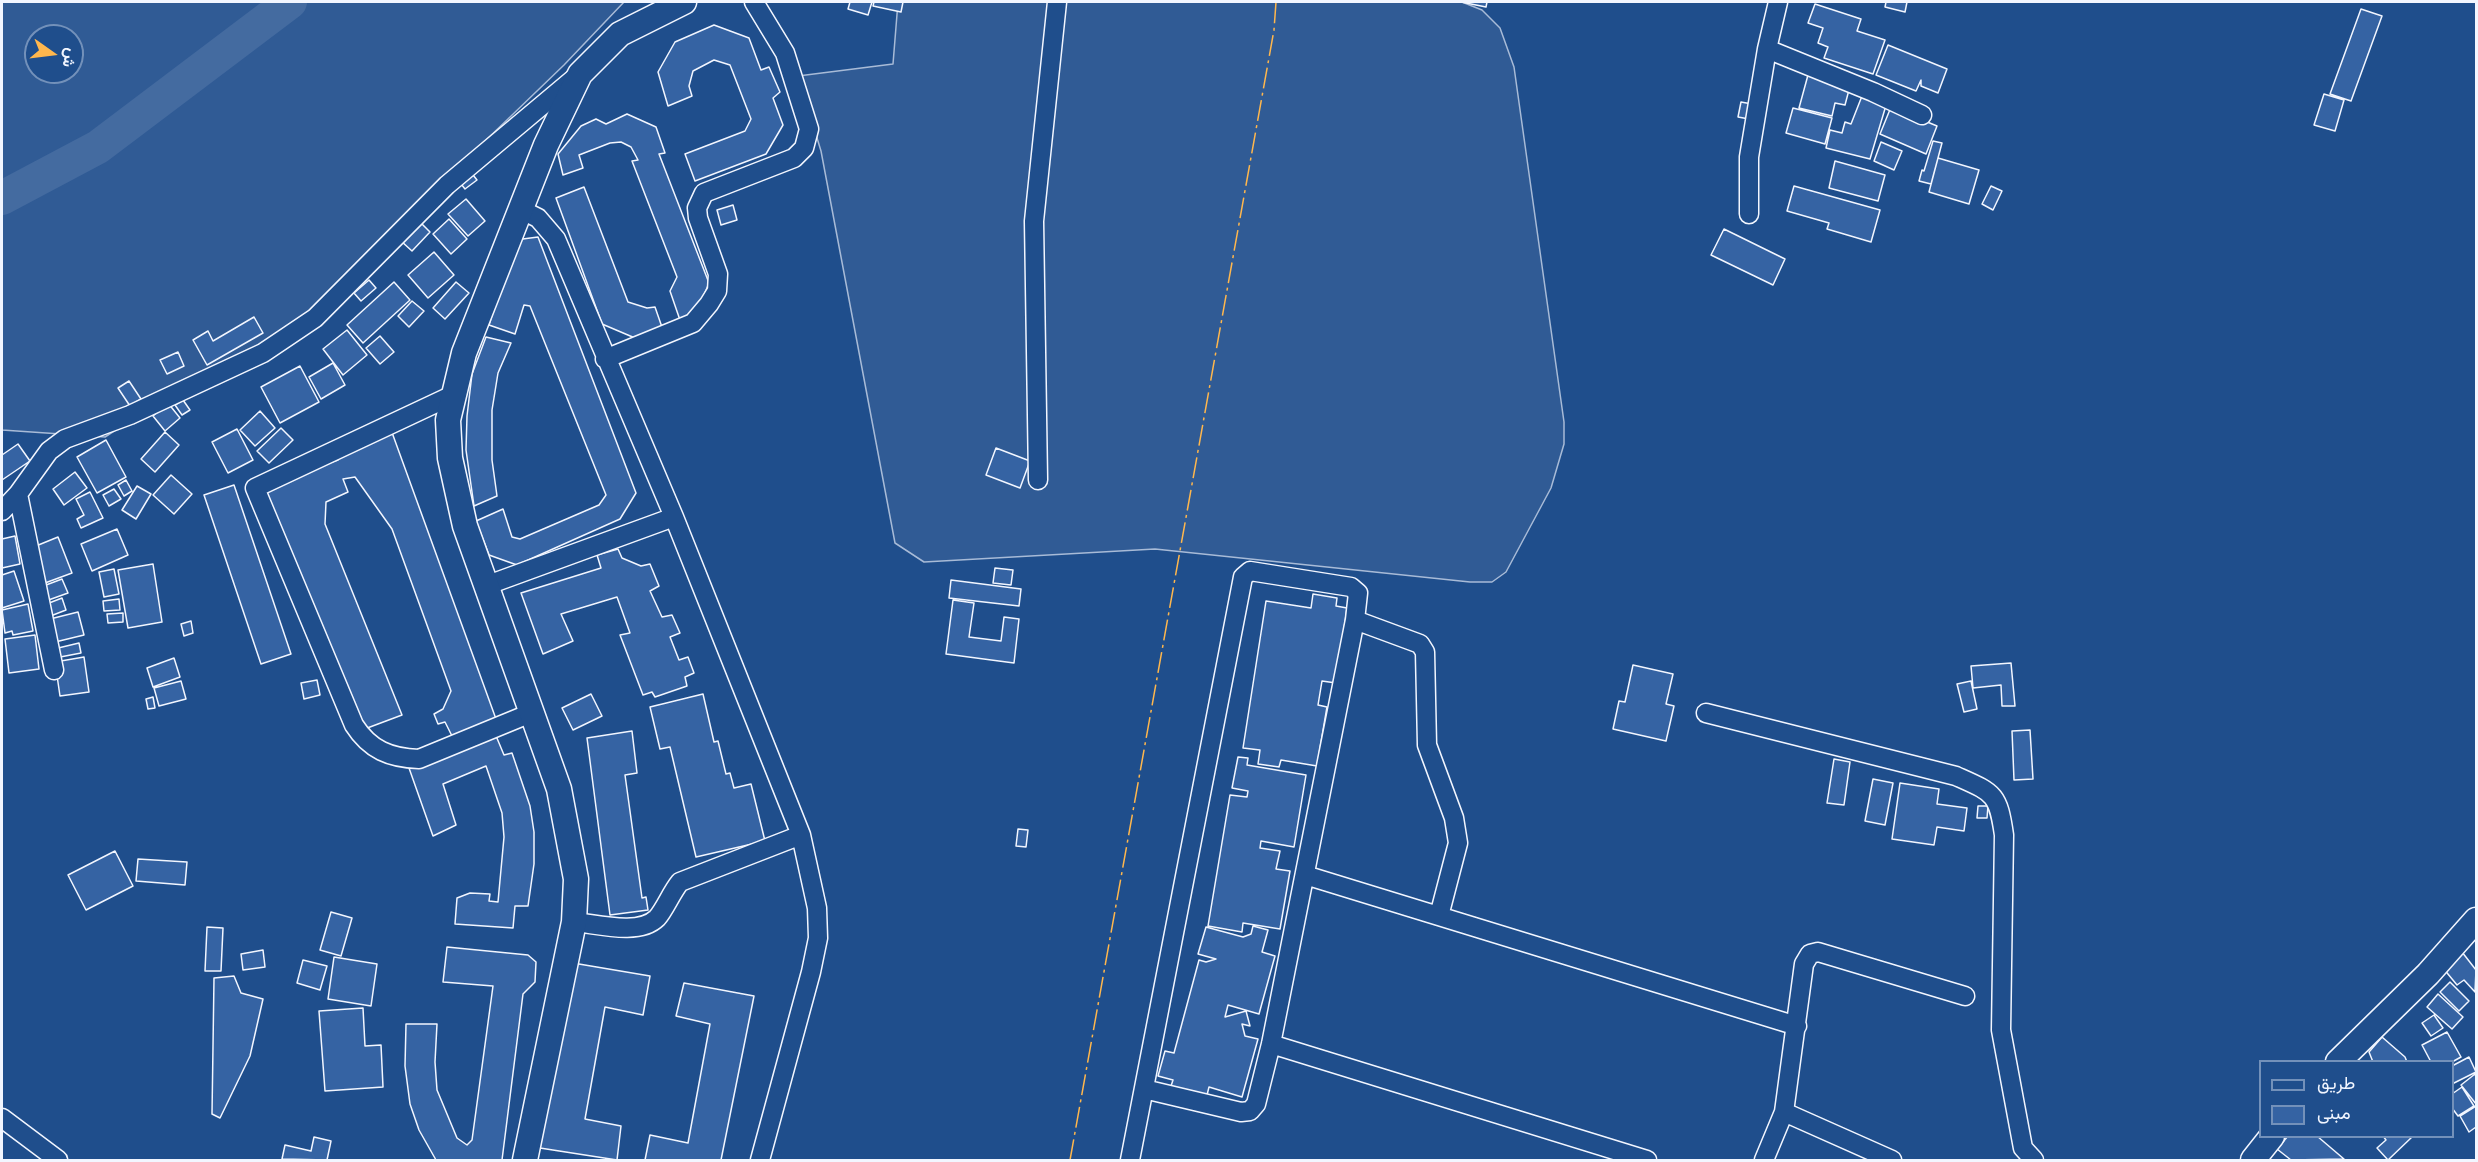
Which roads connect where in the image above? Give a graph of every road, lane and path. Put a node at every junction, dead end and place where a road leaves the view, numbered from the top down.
1 (684, 2) edge
2 (754, 2) edge
3 (1056, 2) edge
4 (1779, 2) edge
5 (1767, 50) junction
6 (580, 74) junction
7 (1922, 115) dead end
8 (520, 209) junction
9 (1749, 214) dead end
10 (605, 359) junction
11 (453, 395) junction
12 (1038, 480) dead end
13 (18, 494) junction
14 (2, 511) edge
15 (674, 517) junction
16 (485, 586) junction
17 (1355, 620) junction
18 (54, 670) dead end
19 (531, 713) junction
20 (1706, 713) dead end
21 (801, 835) junction
22 (1305, 875) junction
23 (1439, 916) junction
24 (2476, 920) edge
25 (574, 922) junction
26 (1965, 996) dead end
27 (1797, 1026) junction
28 (1271, 1044) junction
29 (2340, 1060) edge
30 (1144, 1089) junction
31 (1784, 1112) junction
32 (2, 1118) edge
33 (2271, 1138) edge
34 (531, 1160) edge
35 (58, 1161) edge
36 (760, 1161) edge
37 (1130, 1161) edge
38 (1647, 1161) edge
39 (1764, 1161) edge
40 (1892, 1161) edge
41 (2034, 1161) edge
42 (2253, 1161) edge

1 - 6 street
2 - 10 street
3 - 12 street
4 - 5 street
5 - 7 street
5 - 9 street
6 - 8 street
6 - 13 street
8 - 10 street
8 - 11 street
10 - 15 street
11 - 16 street
11 - 19 street
13 - 14 street
13 - 18 street
15 - 16 street
15 - 21 street
16 - 19 street
17 - 22 street
17 - 23 street
17 - 30 street
19 - 25 street
20 - 41 street
21 - 25 street
21 - 36 street
22 - 23 street
22 - 28 street
23 - 27 street
24 - 29 street
25 - 34 street
26 - 27 street
27 - 31 street
28 - 30 street
28 - 38 street
30 - 37 street
31 - 39 street
31 - 40 street
32 - 35 street
33 - 42 street

